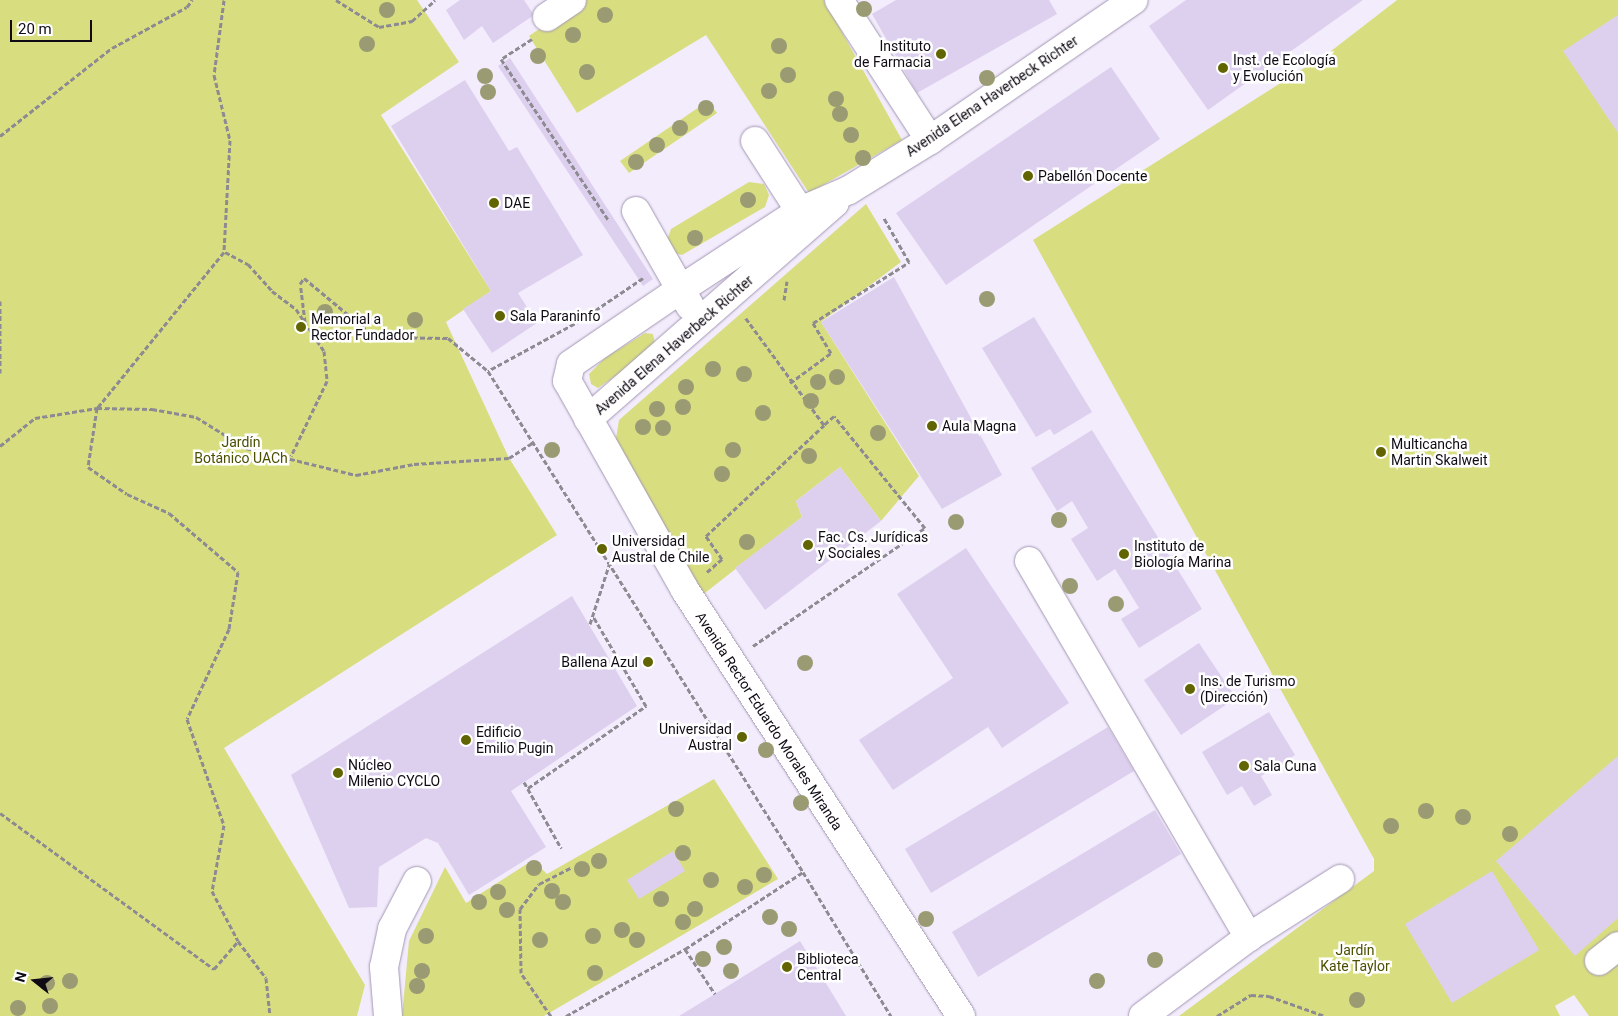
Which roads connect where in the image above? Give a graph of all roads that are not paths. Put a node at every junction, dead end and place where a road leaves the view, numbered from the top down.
1 (572, 0) edge
2 (839, 0) edge
3 (1134, 0) edge
4 (547, 17) dead end
5 (930, 140) junction
6 (754, 141) dead end
7 (849, 190) junction
8 (636, 211) dead end
9 (800, 211) junction
10 (681, 289) junction
11 (699, 323) junction
12 (588, 419) junction
13 (1029, 561) dead end
14 (1340, 879) dead end
15 (417, 881) dead end
16 (1249, 937) junction
17 (388, 1016) edge
18 (961, 1016) edge
19 (1143, 1016) edge

1 - 4 lane
2 - 5 lane
3 - 5 lane, Avenida Elena Haverbeck Richter
5 - 7 lane, Avenida Elena Haverbeck Richter
6 - 9 lane
7 - 9 lane, Avenida Elena Haverbeck Richter
7 - 11 lane, Avenida Elena Haverbeck Richter
8 - 10 lane
9 - 10 lane, Avenida Elena Haverbeck Richter
10 - 11 lane
10 - 12 lane, Avenida Elena Haverbeck Richter
11 - 12 lane, Avenida Elena Haverbeck Richter
12 - 18 lane, Avenida Rector Eduardo Morales Miranda
13 - 16 lane
14 - 16 lane
15 - 17 lane
16 - 19 lane

